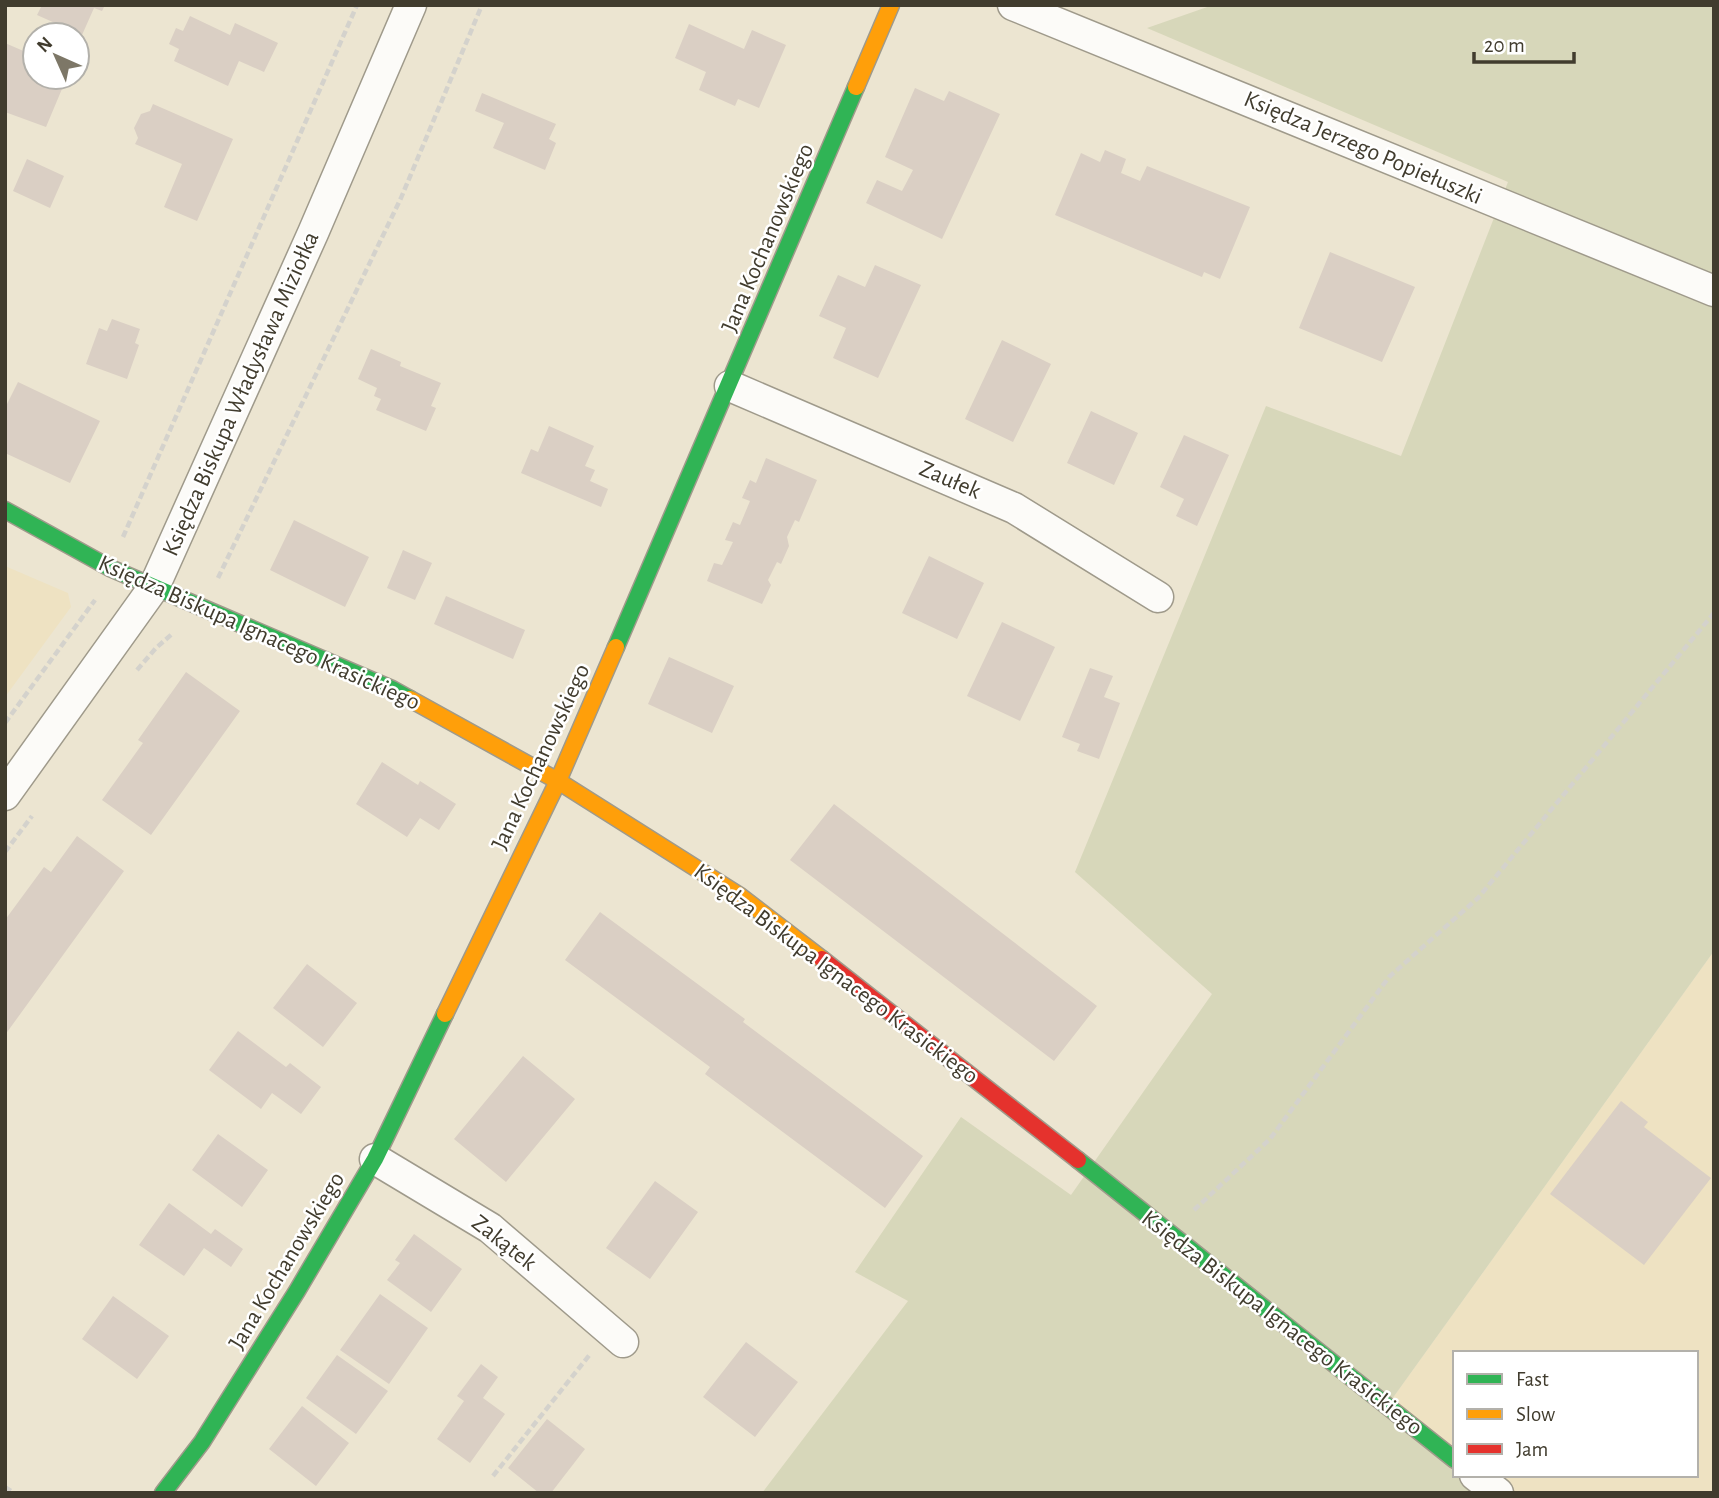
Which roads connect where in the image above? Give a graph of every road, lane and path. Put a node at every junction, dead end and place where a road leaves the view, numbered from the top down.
1 (357, 5) edge
2 (411, 5) edge
3 (482, 5) edge
4 (891, 5) edge
5 (1013, 5) edge
6 (1714, 291) edge
7 (730, 386) junction
8 (5, 510) edge
9 (110, 569) junction
10 (154, 587) junction
11 (1158, 597) dead end
12 (204, 608) junction
13 (1714, 613) edge
14 (130, 680) dead end
15 (5, 723) edge
16 (558, 781) junction
17 (5, 795) edge
18 (35, 811) dead end
19 (5, 852) edge
20 (375, 1159) junction
21 (1170, 1234) junction
22 (616, 1336) joint
23 (1453, 1458) edge
24 (493, 1476) dead end
25 (1478, 1477) edge
26 (5, 1487) edge
27 (14, 1493) edge
28 (163, 1493) edge
29 (1498, 1493) edge

1 - 9 path
2 - 10 street, Księdza Biskupa Władysława Miziołka
3 - 12 path
4 - 7 street, Jana Kochanowskiego
5 - 6 street, Księdza Jerzego Popiełuszki
7 - 11 street, Zaułek
7 - 16 street, Jana Kochanowskiego
8 - 9 street, Księdza Biskupa Ignacego Krasickiego
9 - 10 street, Księdza Biskupa Ignacego Krasickiego
9 - 15 path
10 - 12 street, Księdza Biskupa Ignacego Krasickiego
10 - 17 street, Księdza Biskupa Władysława Miziołka
12 - 14 path
12 - 16 street, Księdza Biskupa Ignacego Krasickiego
13 - 21 path
16 - 20 street, Jana Kochanowskiego
16 - 21 street, Księdza Biskupa Ignacego Krasickiego
18 - 19 path
20 - 22 street, Zakątek
20 - 28 street, Jana Kochanowskiego
21 - 23 street, Księdza Biskupa Ignacego Krasickiego
22 - 24 path
25 - 29 street
26 - 27 path

